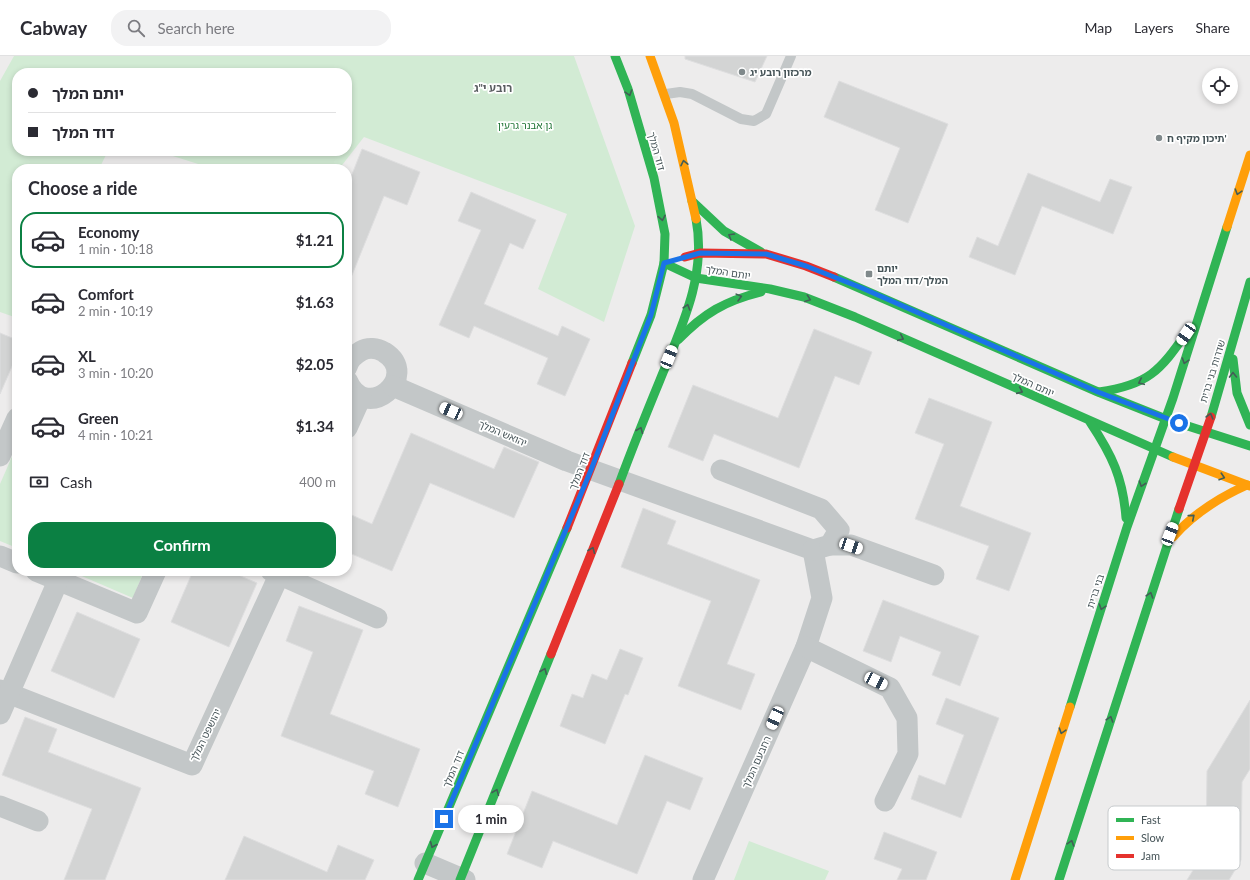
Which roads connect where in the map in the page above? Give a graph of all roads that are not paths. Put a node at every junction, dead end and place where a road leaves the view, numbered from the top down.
1 (615, 56) edge
2 (650, 56) edge
3 (791, 56) edge
4 (666, 94) junction
5 (1250, 155) edge
6 (692, 201) junction
7 (700, 253) junction
8 (766, 254) junction
9 (664, 263) junction
10 (696, 278) junction
11 (1250, 282) edge
12 (770, 289) junction
13 (1202, 311) junction
14 (1233, 340) junction
15 (675, 343) junction
16 (352, 358) edge
17 (393, 386) junction
18 (352, 389) edge
19 (1098, 392) junction
20 (361, 396) junction
21 (352, 417) edge
22 (1166, 419) junction
23 (1090, 422) junction
24 (1250, 425) edge
25 (12, 428) edge
26 (1206, 432) junction
27 (1250, 446) edge
28 (2, 447) edge
29 (1154, 449) junction
30 (1195, 467) junction
31 (591, 470) junction
32 (721, 470) dead end
33 (620, 480) junction
34 (1248, 485) edge
35 (1127, 527) junction
36 (1166, 546) junction
37 (822, 548) junction
38 (0, 556) edge
39 (12, 561) edge
40 (934, 575) dead end
41 (48, 576) edge
42 (154, 576) edge
43 (275, 576) edge
44 (286, 576) edge
45 (58, 580) junction
46 (377, 618) dead end
47 (806, 647) junction
48 (5, 692) edge
49 (0, 714) edge
50 (885, 801) dead end
51 (0, 806) edge
52 (38, 821) dead end
53 (422, 871) edge
54 (462, 879) edge
55 (703, 880) edge
56 (1015, 880) edge
57 (1059, 880) edge

1 -> 9 street, דוד המלך
2 - 4 street
3 - 4 lane
6 -> 4 street
5 -> 13 street
6 - 7 street
8 -> 6 street
7 - 8 street, יותם המלך
7 - 9 street, יותם המלך
7 - 10 street
8 - 19 street, יותם המלך
9 - 10 street, יותם המלך
9 - 31 street, דוד המלך
10 - 12 street, יותם המלך
15 -> 10 street
11 - 14 street, שדרות בני ברית
15 -> 12 street
12 -> 23 street, יותם המלך
13 -> 19 street
13 -> 22 street, בני ברית
24 -> 14 street
26 -> 14 street, שדרות בני ברית
33 -> 15 street
16 - 17 street
17 - 20 street
17 - 31 street, יהואש המלך
18 - 20 street
19 - 22 street, יותם המלך
20 - 21 street
22 - 26 street, יותם המלך
22 - 29 street, בני ברית
23 - 29 street, יותם המלך
23 - 35 street
25 - 28 street
26 - 27 street, יותם המלך
26 - 30 street, שדרות בני ברית
29 - 30 street, יותם המלך
29 -> 35 street, בני ברית
30 -> 34 street, יותם המלך
30 - 36 street
31 - 33 street
31 -> 53 street, דוד המלך
32 - 37 street
33 - 37 street
54 -> 33 street
36 -> 34 street
35 -> 56 street, בני ברית
57 -> 36 street
37 - 40 street
37 - 47 street, רחבעם המלך
38 - 39 street
41 - 45 street
42 - 45 street
43 - 48 street, יהושפט המלך
44 - 46 street
45 - 48 street
47 - 50 street
47 - 55 street, רחבעם המלך
48 - 49 street
51 - 52 street
53 - 54 street

